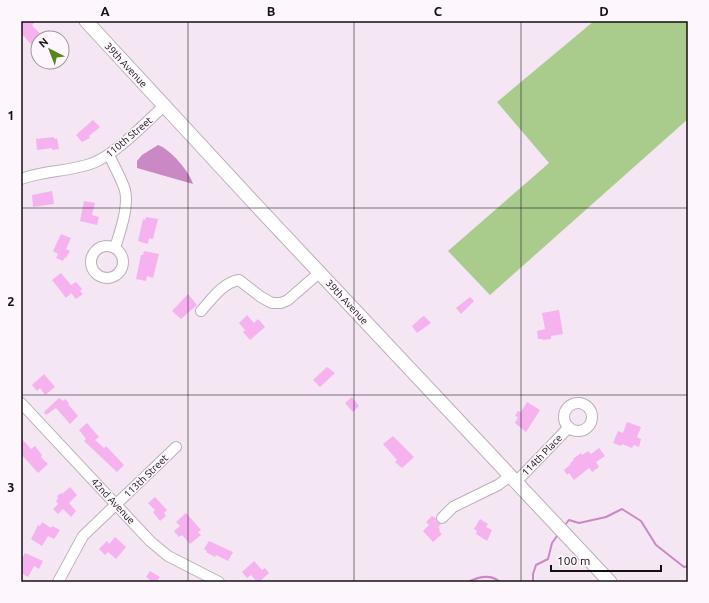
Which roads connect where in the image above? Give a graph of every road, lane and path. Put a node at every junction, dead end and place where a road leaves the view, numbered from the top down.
1 (86, 21) edge
2 (164, 106) junction
3 (109, 155) junction
4 (21, 179) edge
5 (115, 248) dead end
6 (319, 273) junction
7 (201, 311) dead end
8 (21, 403) edge
9 (569, 427) dead end
10 (176, 447) dead end
11 (513, 479) junction
12 (116, 505) junction
13 (442, 518) dead end
14 (58, 582) edge
15 (219, 582) edge
16 (610, 582) edge

1 - 2 main road, 39th Avenue
2 - 3 street, 110th Street
2 - 6 main road, 39th Avenue
3 - 4 street, 110th Street
3 - 5 street
6 - 7 street
6 - 11 main road, 39th Avenue
8 - 12 street, 42nd Avenue
9 - 11 street, 114th Place
10 - 12 street, 113th Street
11 - 13 street, 114th Place
11 - 16 main road, 39th Avenue
12 - 14 street, 113th Street
12 - 15 street, 42nd Avenue

